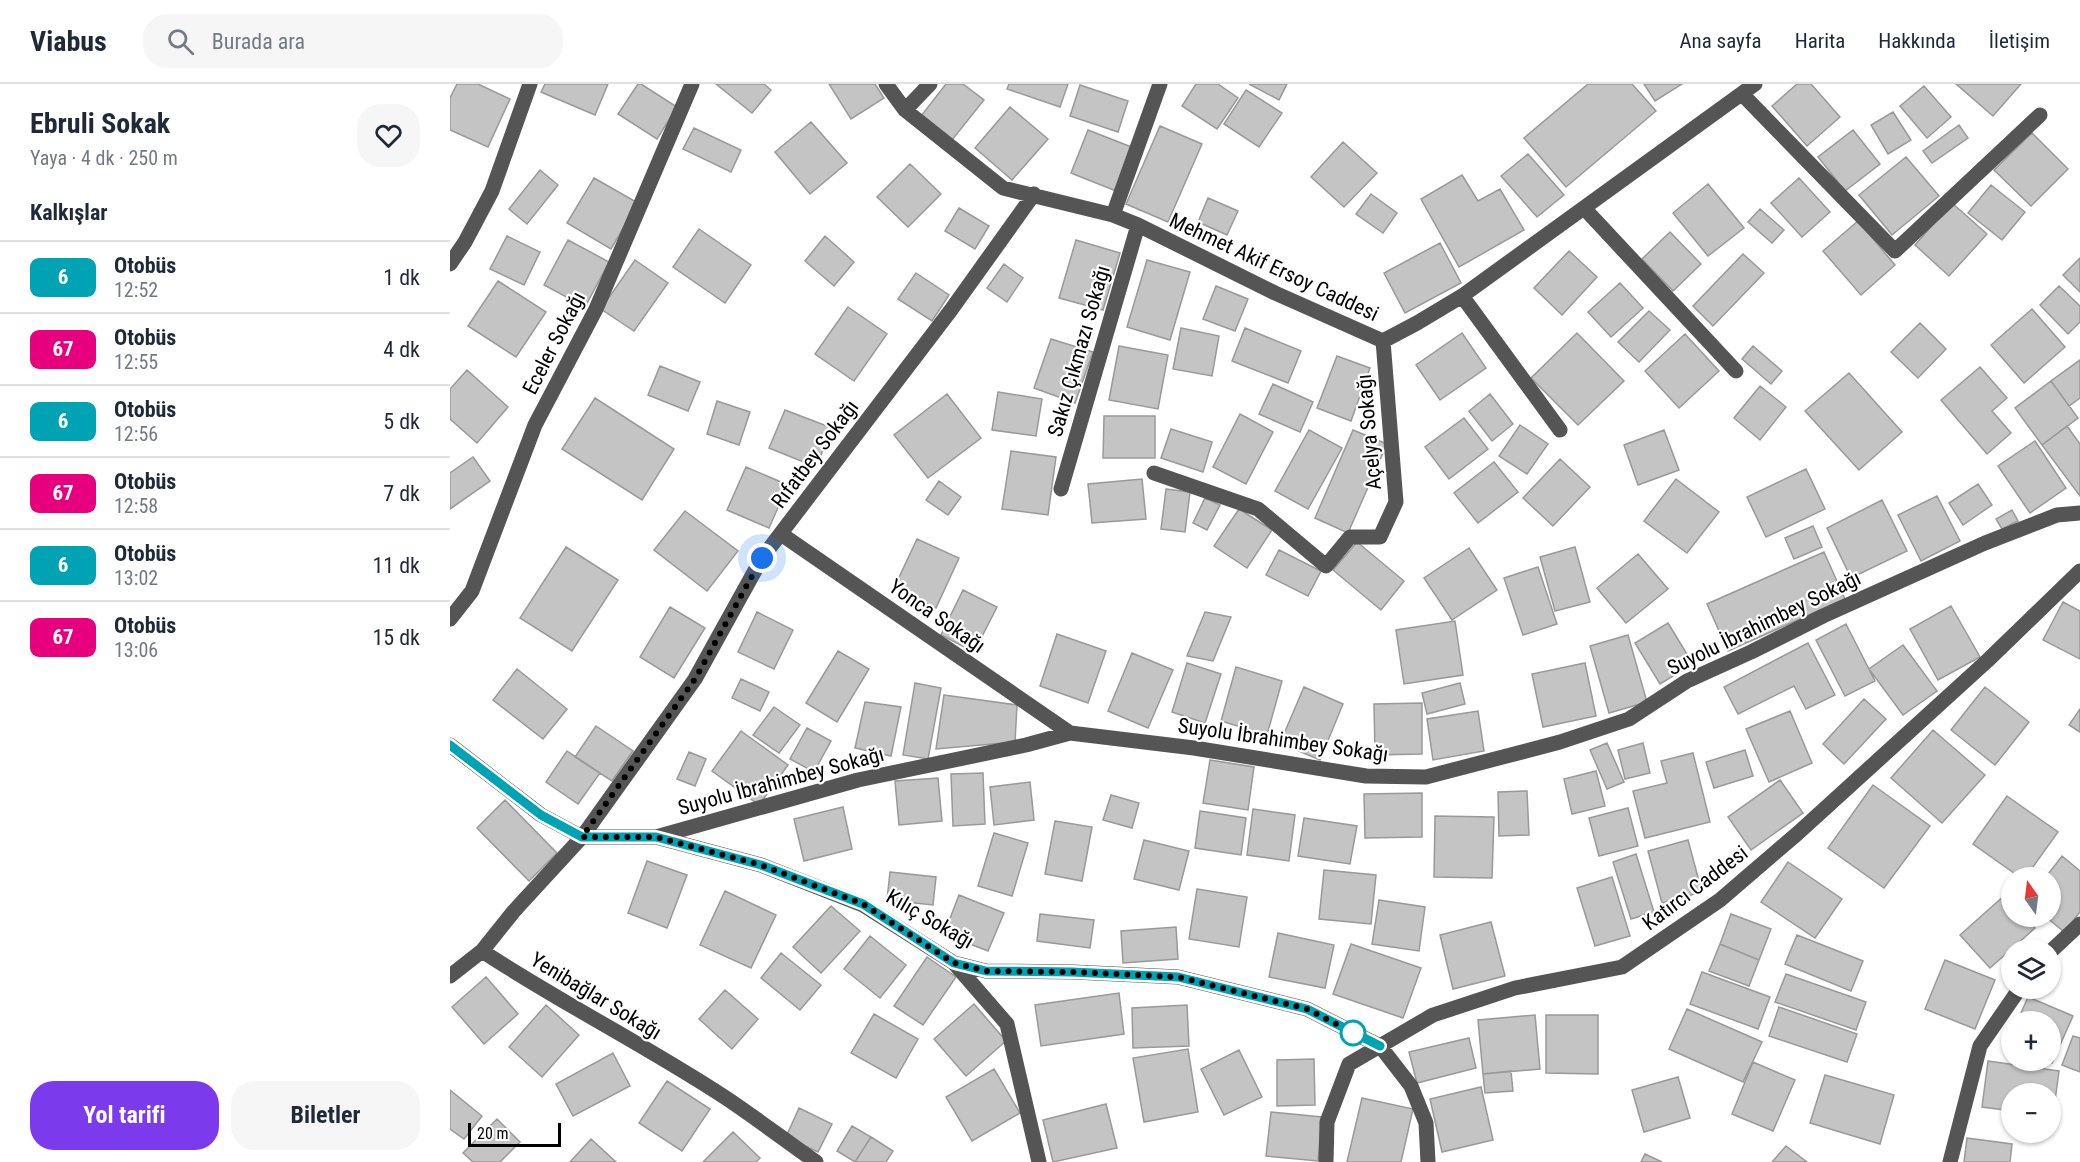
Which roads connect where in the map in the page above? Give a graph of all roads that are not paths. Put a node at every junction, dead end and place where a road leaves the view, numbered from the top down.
1 (530, 84) edge
2 (692, 84) edge
3 (886, 84) edge
4 (930, 84) edge
5 (1160, 84) edge
6 (1755, 84) edge
7 (1742, 94) junction
8 (905, 110) junction
9 (2040, 115) dead end
10 (1034, 194) junction
11 (1584, 208) junction
12 (1113, 215) junction
13 (1138, 225) junction
14 (450, 264) edge
15 (1462, 296) junction
16 (1383, 341) junction
17 (1736, 371) dead end
18 (1560, 430) dead end
19 (1154, 473) dead end
20 (1061, 489) dead end
21 (2080, 513) edge
22 (781, 534) junction
23 (2080, 571) edge
24 (450, 619) edge
25 (1070, 733) junction
26 (450, 745) edge
27 (582, 837) junction
28 (656, 837) junction
29 (2080, 924) edge
30 (2061, 942) edge
31 (482, 951) junction
32 (954, 963) junction
33 (450, 976) edge
34 (2012, 999) edge
35 (1380, 1046) junction
36 (816, 1162) edge
37 (1039, 1162) edge
38 (1326, 1162) edge
39 (1428, 1162) edge
40 (1950, 1162) edge

1 - 14 street
2 - 24 street, Eceler Sokağı
3 - 8 street, Mehmet Akif Ersoy Caddesi
4 - 8 street
5 - 12 street
6 - 7 street, Mehmet Akif Ersoy Caddesi
7 - 9 street
7 - 11 street, Mehmet Akif Ersoy Caddesi
8 - 10 street, Mehmet Akif Ersoy Caddesi
10 - 12 street, Mehmet Akif Ersoy Caddesi
10 - 22 street, Rıfatbey Sokağı
11 - 15 street, Mehmet Akif Ersoy Caddesi
11 - 17 street
12 - 13 street, Mehmet Akif Ersoy Caddesi
13 - 16 street, Mehmet Akif Ersoy Caddesi
13 - 20 street, Sakız Çıkmazı Sokağı
15 - 16 street, Mehmet Akif Ersoy Caddesi
15 - 18 street
16 - 19 street, Açelya Sokağı
21 - 25 street, Suyolu İbrahimbey Sokağı
22 - 25 street, Yonca Sokağı
22 - 27 street, Rıfatbey Sokağı
23 - 35 street, Katırcı Caddesi
25 - 28 street, Suyolu İbrahimbey Sokağı
26 - 27 street, Kılıç Sokağı
27 - 28 street, Kılıç Sokağı
27 - 31 street
28 - 32 street, Kılıç Sokağı
29 - 30 street
31 - 33 street
31 - 36 street, Yenibağlar Sokağı
32 - 35 street, Kılıç Sokağı
32 - 37 street
34 - 40 street
35 - 38 street, Katırcı Caddesi
35 - 39 street

